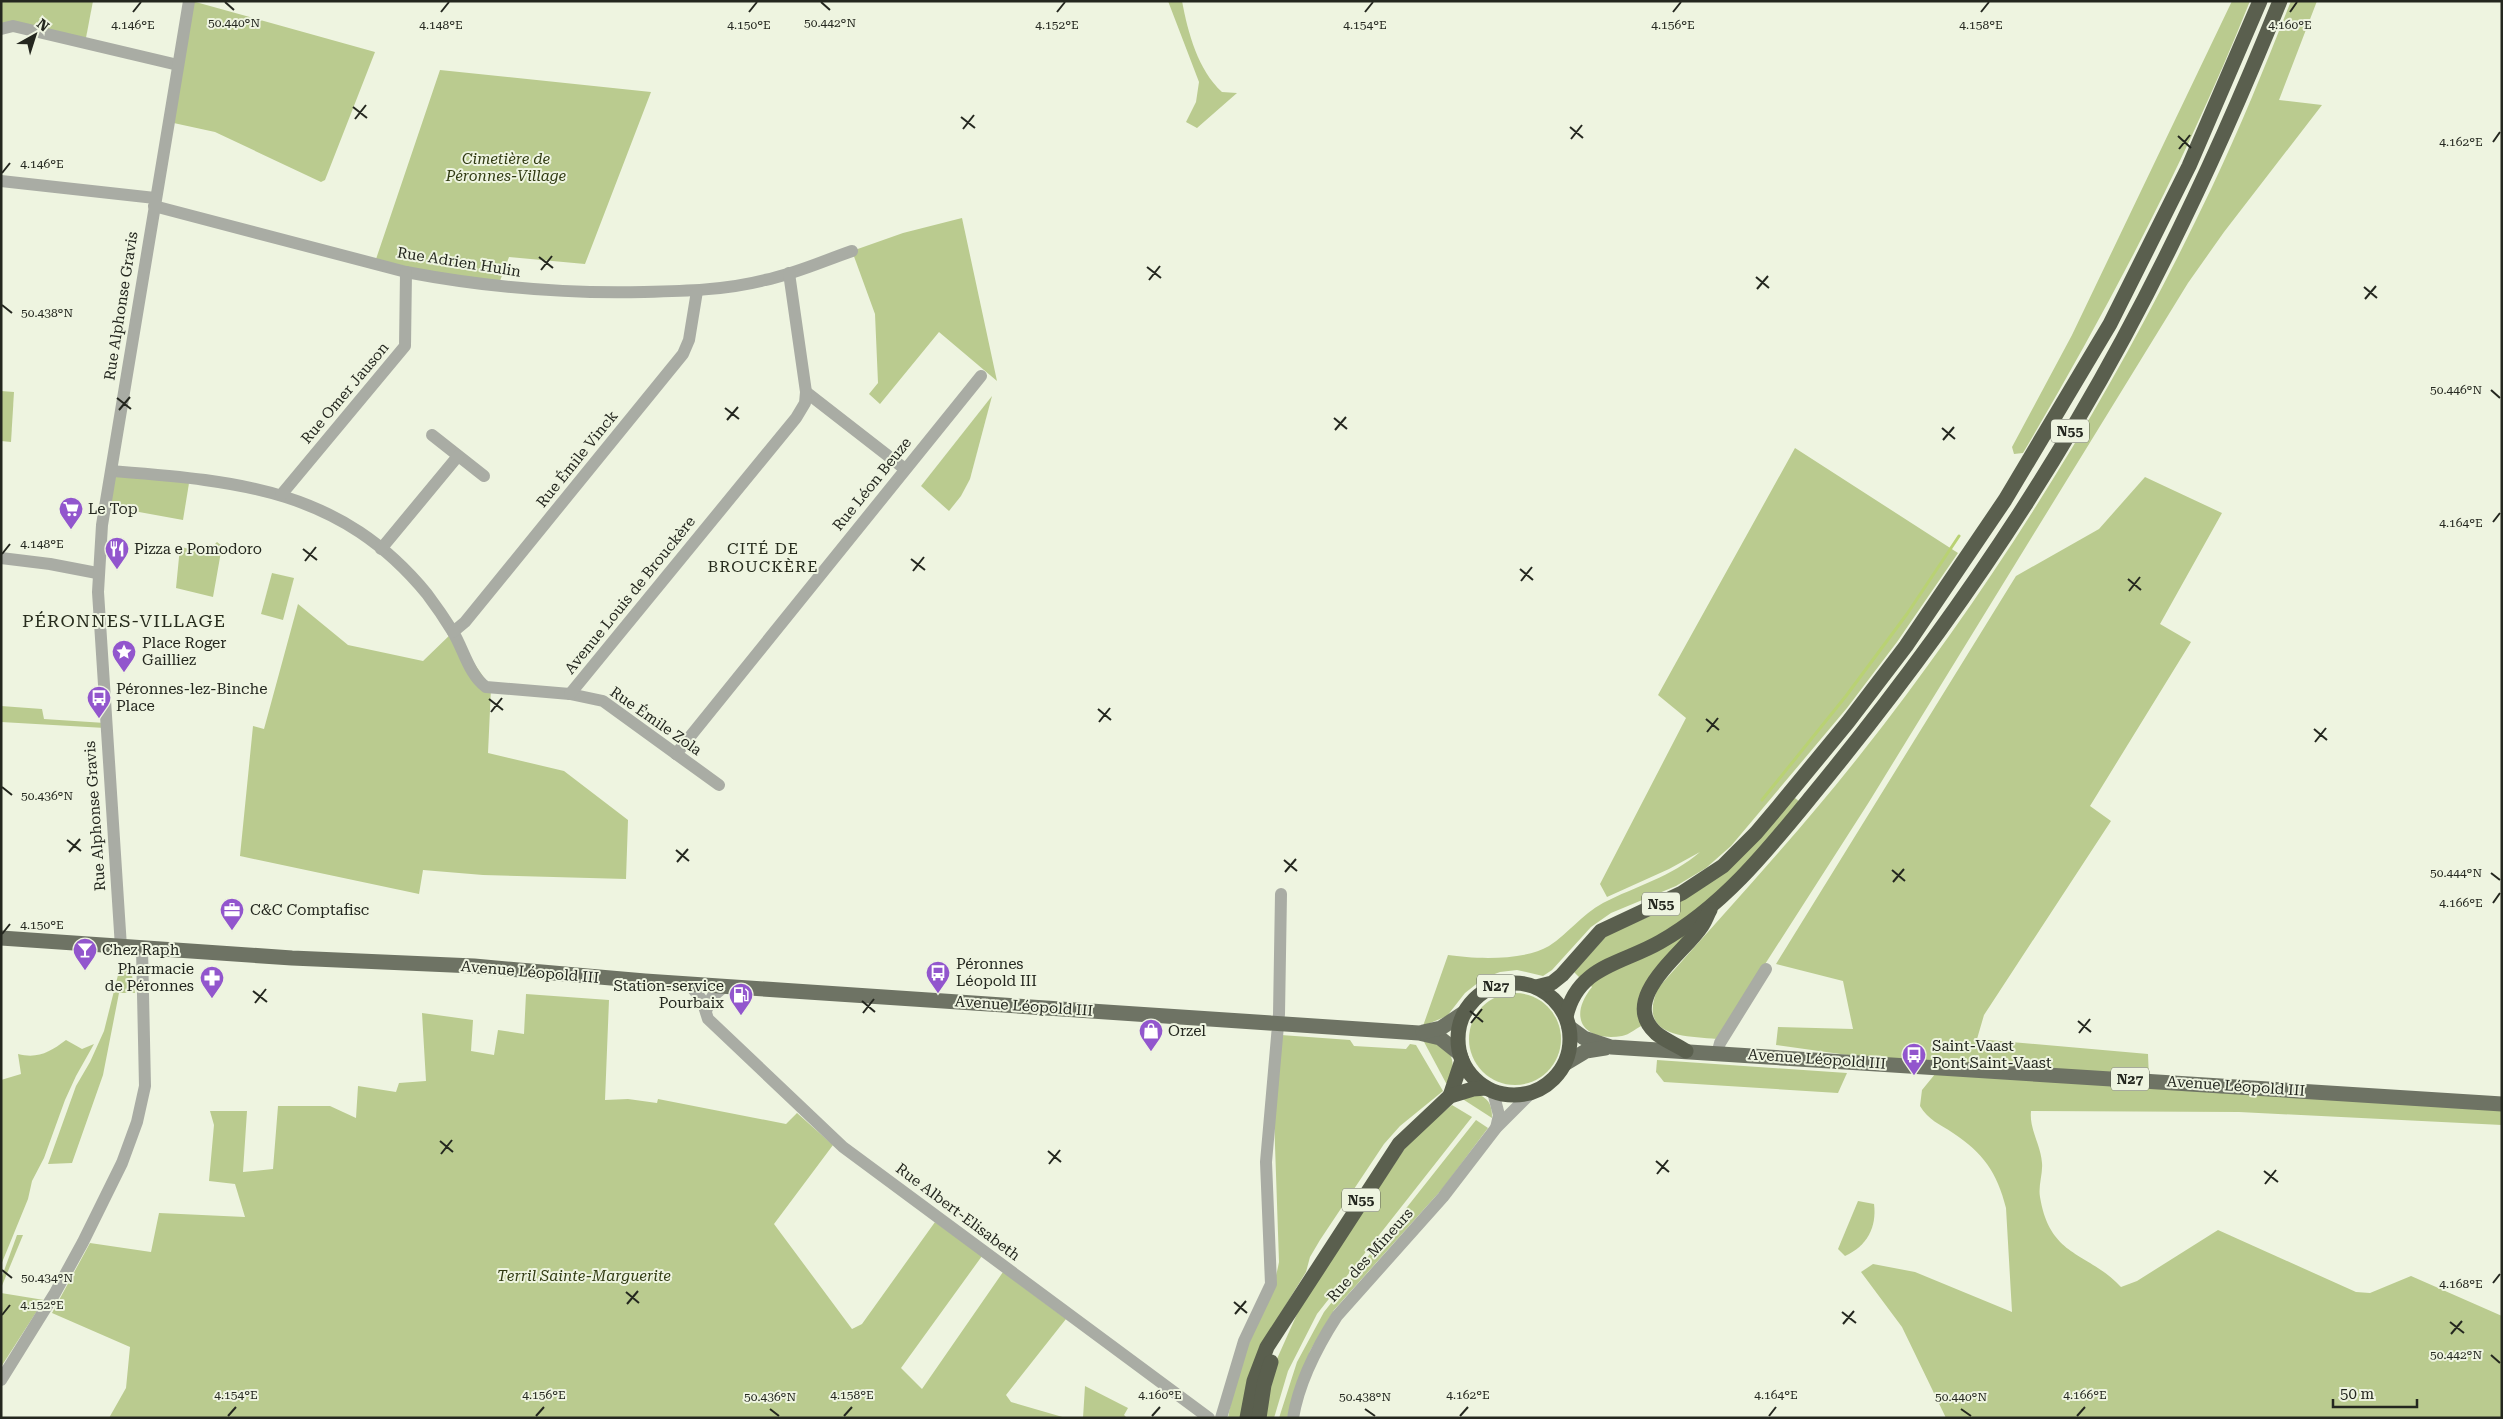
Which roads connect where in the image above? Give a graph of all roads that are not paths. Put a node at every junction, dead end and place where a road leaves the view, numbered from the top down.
1 (189, 1) edge
2 (2260, 1) edge
3 (2280, 1) edge
4 (1, 29) edge
5 (178, 65) junction
6 (1, 181) edge
7 (155, 202) junction
8 (852, 251) dead end
9 (406, 272) junction
10 (789, 273) junction
11 (697, 291) junction
12 (982, 376) dead end
13 (806, 392) junction
14 (432, 435) dead end
15 (458, 456) junction
16 (906, 469) junction
17 (112, 470) junction
18 (484, 476) dead end
19 (281, 495) junction
20 (381, 549) junction
21 (1, 558) edge
22 (97, 573) junction
23 (453, 632) junction
24 (570, 694) junction
25 (676, 754) junction
26 (719, 785) dead end
27 (1281, 894) dead end
28 (1712, 906) junction
29 (1, 938) edge
30 (120, 946) junction
31 (142, 948) junction
32 (1766, 969) dead end
33 (689, 984) junction
34 (724, 986) junction
35 (1536, 987) junction
36 (706, 1011) junction
37 (1465, 1012) junction
38 (1568, 1022) junction
39 (1278, 1023) junction
40 (1419, 1034) junction
41 (1611, 1047) junction
42 (1686, 1051) junction
43 (1717, 1054) junction
44 (1461, 1057) junction
45 (1566, 1063) junction
46 (1490, 1090) junction
47 (1530, 1094) junction
48 (1450, 1096) junction
49 (2502, 1104) edge
50 (1496, 1128) junction
51 (1288, 1316) junction
52 (1, 1380) edge
53 (1209, 1418) edge
54 (1221, 1418) edge
55 (1247, 1418) edge
56 (1259, 1418) edge
57 (1293, 1418) edge

1 - 5 street, Rue Alphonse Gravis
2 - 35 highway, N55
3 - 28 highway, N55
4 - 5 street
5 - 7 street, Rue Alphonse Gravis
6 - 7 street, Rue Adrien Hulin
7 - 9 street, Rue Adrien Hulin
7 - 17 street, Rue Alphonse Gravis
8 - 10 street, Rue Adrien Hulin
9 - 11 street, Rue Adrien Hulin
9 - 19 street, Rue Omer Jauson
10 - 11 street, Rue Adrien Hulin
10 - 13 street, Avenue Louis de Brouckère
11 - 23 street, Rue Émile Vinck
12 - 16 street, Rue Léon Beuze
13 - 16 street
13 - 24 street, Avenue Louis de Brouckère
14 - 15 street
15 - 18 street
15 - 20 street
16 - 25 street, Rue Léon Beuze
17 - 19 street, Avenue Louis de Brouckère
17 - 22 street, Rue Alphonse Gravis
19 - 20 street, Avenue Louis de Brouckère
20 - 23 street, Avenue Louis de Brouckère
21 - 22 street
22 - 30 street, Rue Alphonse Gravis
23 - 24 street, Avenue Louis de Brouckère
24 - 25 street, Rue Émile Zola
25 - 26 street, Rue Émile Zola
27 - 39 street
28 - 38 highway, N55
28 - 42 highway
29 - 30 main road, Avenue Léopold III / N27
30 - 31 main road, Avenue Léopold III / N27
31 - 33 main road, Avenue Léopold III / N27
31 - 52 street
32 - 43 street
33 - 34 main road, Avenue Léopold III / N27
33 - 36 street, Rue Albert-Elisabeth
34 - 36 street
34 - 39 main road, Avenue Léopold III / N27
35 - 37 highway, N27
35 - 38 highway, N27
36 - 53 street, Rue Albert-Elisabeth
37 - 40 main road, Avenue Léopold III / N27
37 - 44 highway, N27
38 - 41 main road, Avenue Léopold III / N27
38 - 45 highway, N27
39 - 40 main road, Avenue Léopold III / N27
39 - 54 street
40 - 44 main road, Avenue Léopold III / N27
41 - 42 main road, Avenue Léopold III / N27
41 - 45 main road, Avenue Léopold III / N27
42 - 43 main road, Avenue Léopold III / N27
43 - 49 main road, Avenue Léopold III / N27
44 - 46 highway, N27
44 - 48 highway, N55
45 - 47 highway, N27
46 - 47 highway, N27
46 - 48 highway, N55
46 - 50 street
47 - 50 street, Rue des Mineurs
48 - 51 highway, N55
50 - 57 street, Rue des Mineurs
51 - 55 highway, N55
51 - 56 highway, N55

